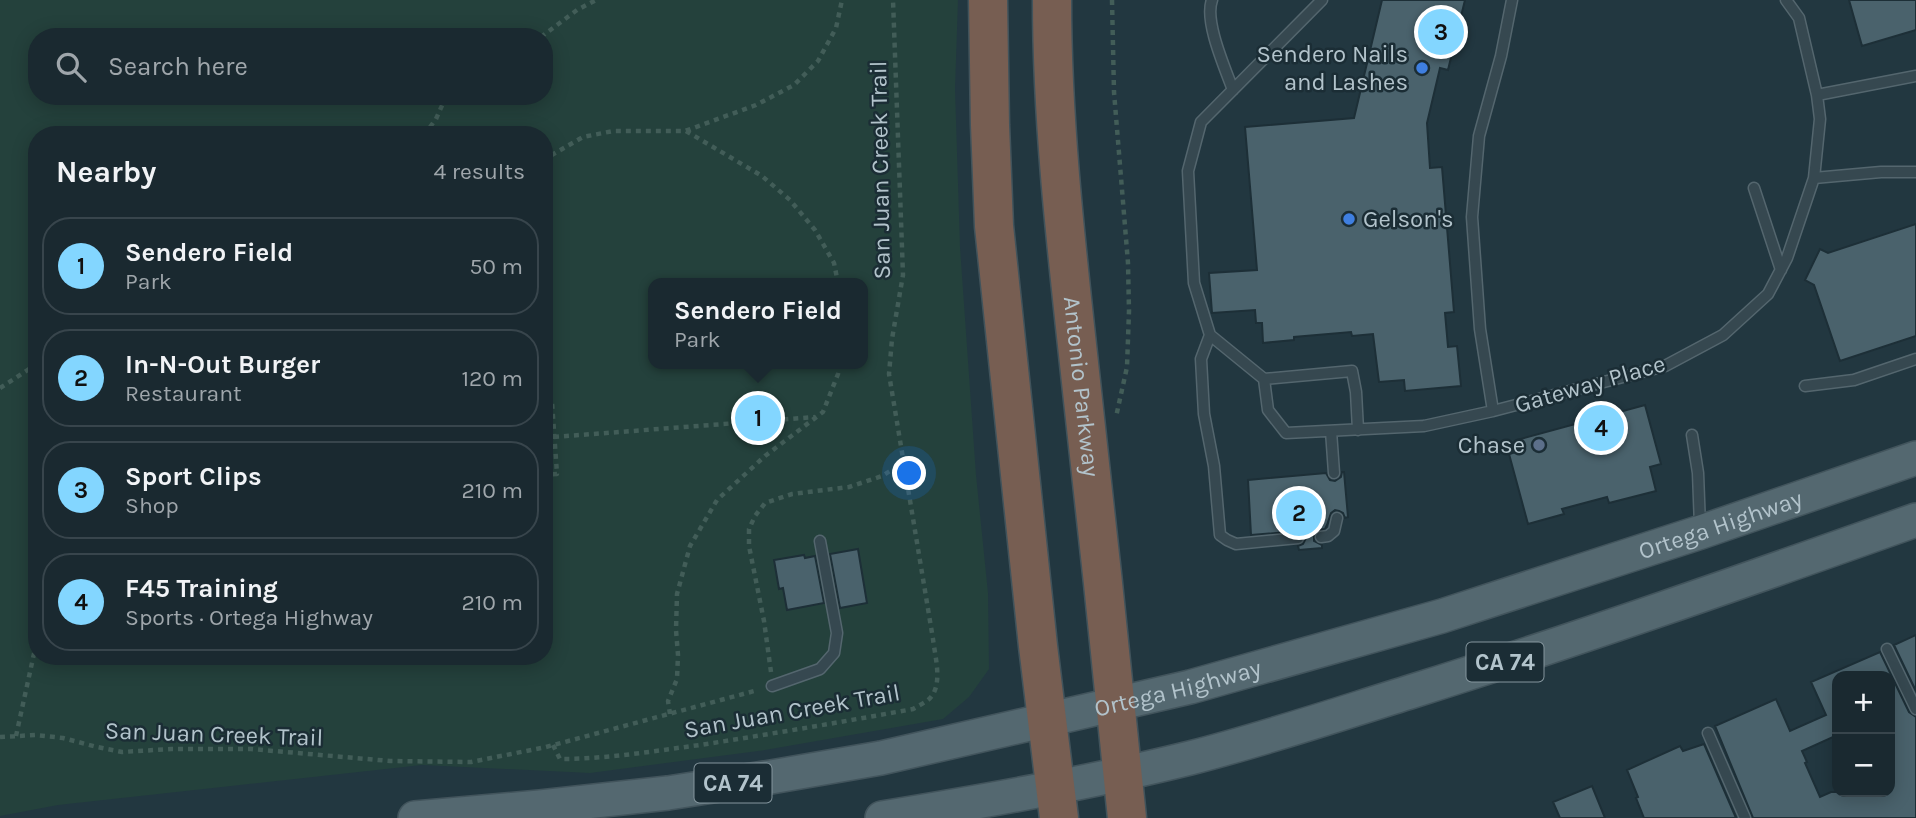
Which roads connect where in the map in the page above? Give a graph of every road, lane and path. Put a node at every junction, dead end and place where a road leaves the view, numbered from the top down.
1 (596, 0) edge
2 (842, 0) edge
3 (893, 0) edge
4 (988, 0) edge
5 (1052, 0) edge
6 (1112, 0) edge
7 (1212, 0) edge
8 (1322, 0) edge
9 (1511, 0) edge
10 (1786, 0) edge
11 (553, 28) edge
12 (1916, 76) edge
13 (1233, 90) junction
14 (1817, 95) junction
15 (441, 105) edge
16 (431, 126) edge
17 (685, 131) junction
18 (553, 154) edge
19 (1916, 172) edge
20 (1814, 178) junction
21 (1754, 188) dead end
22 (1781, 270) junction
23 (837, 278) edge
24 (1210, 335) junction
25 (1916, 359) edge
26 (840, 369) edge
27 (28, 370) edge
28 (1264, 379) junction
29 (1805, 386) dead end
30 (0, 388) edge
31 (1493, 411) junction
32 (817, 417) junction
33 (553, 420) edge
34 (1115, 421) dead end
35 (1359, 430) junction
36 (1331, 432) junction
37 (1692, 435) dead end
38 (554, 437) junction
39 (1916, 458) edge
40 (904, 463) junction
41 (1334, 473) dead end
42 (553, 474) edge
43 (1337, 518) dead end
44 (1916, 520) edge
45 (1701, 532) junction
46 (1321, 537) dead end
47 (1298, 538) dead end
48 (820, 541) dead end
49 (1887, 649) dead end
50 (32, 665) edge
51 (772, 687) junction
52 (1117, 703) junction
53 (1916, 709) edge
54 (670, 715) junction
55 (1046, 720) junction
56 (1708, 733) dead end
57 (16, 736) junction
58 (0, 737) edge
59 (553, 745) junction
60 (1123, 773) junction
61 (1057, 802) edge
62 (415, 818) edge
63 (882, 818) edge
64 (1127, 818) edge
65 (1745, 818) edge

1 - 11 path
2 - 17 path
3 - 40 path, San Juan Creek Trail
4 - 55 highway
5 - 52 highway, Antonio Parkway
6 - 34 path
7 - 13 lane
8 - 13 lane
9 - 31 lane
10 - 14 lane, Gateway Place
12 - 14 lane
13 - 24 lane
14 - 20 lane, Gateway Place
15 - 16 path
17 - 18 path
17 - 23 path
19 - 20 lane
20 - 22 lane, Gateway Place
21 - 22 lane
22 - 31 lane, Gateway Place
24 - 28 lane
24 - 47 lane
25 - 29 lane
26 - 32 path
27 - 30 path
28 - 35 lane
28 - 36 lane, Gateway Place
31 - 35 lane, Gateway Place
32 - 38 path
32 - 54 path
33 - 38 path
35 - 36 lane, Gateway Place
36 - 41 lane
37 - 45 lane
38 - 42 path
39 - 45 main road, Ortega Highway / CA 74
40 - 51 path, San Juan Creek Trail
40 - 59 path, San Juan Creek Trail
43 - 46 lane
44 - 60 main road, CA 74
45 - 52 main road, Ortega Highway / CA 74
48 - 51 lane
49 - 53 lane
50 - 57 path
51 - 54 path, San Juan Creek Trail
52 - 55 main road, Ortega Highway / CA 74
52 - 60 highway, Antonio Parkway
54 - 59 path, San Juan Creek Trail
55 - 61 highway
55 - 62 main road, Ortega Highway / CA 74
56 - 65 lane
57 - 58 path, San Juan Creek Trail
57 - 59 path, San Juan Creek Trail
60 - 61 main road, CA 74
60 - 64 highway, Antonio Parkway
61 - 63 main road, CA 74

